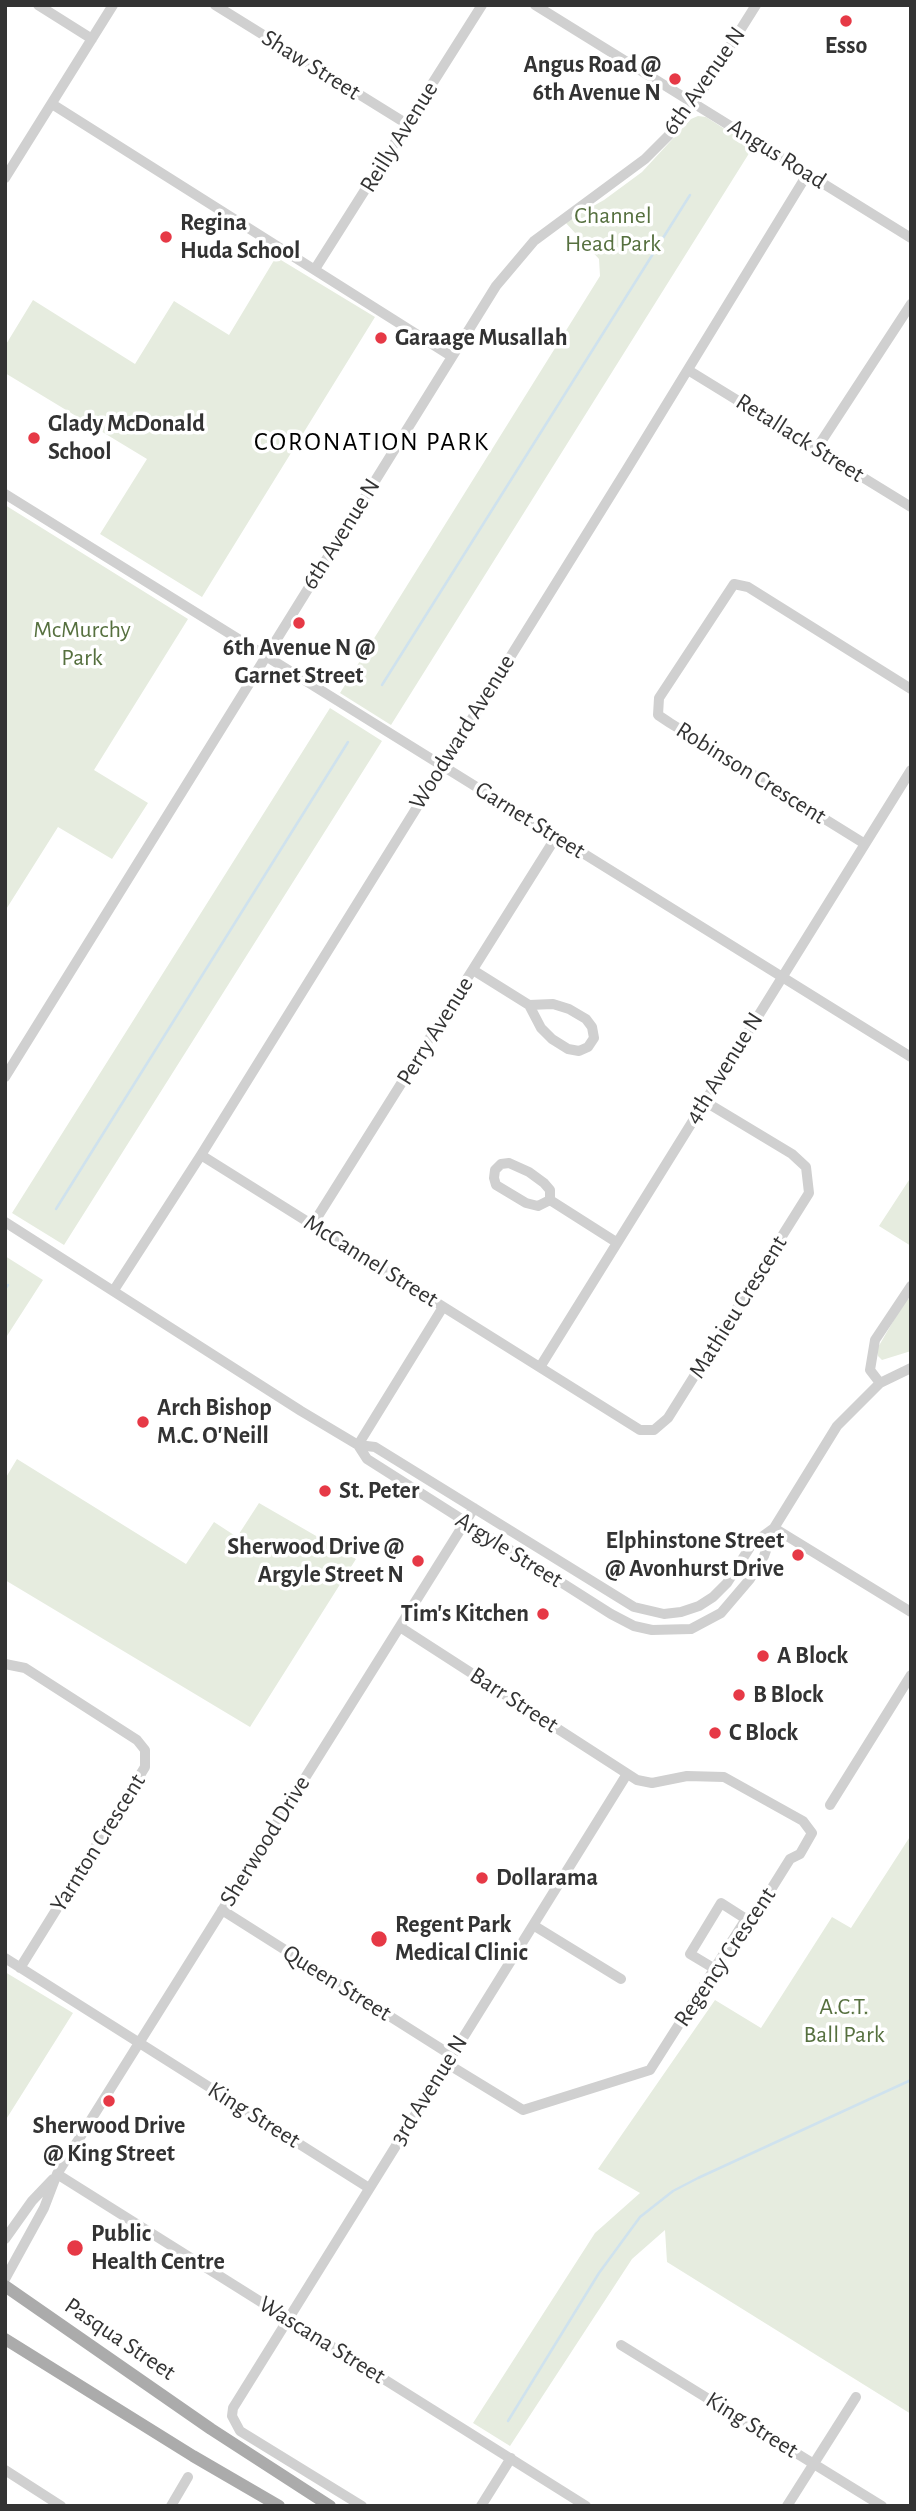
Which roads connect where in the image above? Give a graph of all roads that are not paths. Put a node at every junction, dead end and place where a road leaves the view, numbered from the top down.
1 (38, 5) edge
2 (113, 5) edge
3 (215, 5) edge
4 (482, 5) edge
5 (535, 5) edge
6 (756, 5) edge
7 (92, 39) junction
8 (695, 103) junction
9 (52, 104) junction
10 (407, 124) junction
11 (807, 173) junction
12 (5, 178) edge
13 (911, 238) edge
14 (316, 268) junction
15 (911, 304) edge
16 (906, 319) edge
17 (451, 356) junction
18 (688, 370) junction
19 (817, 448) junction
20 (5, 494) edge
21 (911, 507) edge
22 (266, 656) junction
23 (911, 689) edge
24 (442, 764) junction
25 (911, 770) edge
26 (556, 837) junction
27 (865, 844) junction
28 (473, 970) junction
29 (781, 976) junction
30 (529, 1005) junction
31 (911, 1057) edge
32 (5, 1077) edge
33 (704, 1101) junction
34 (201, 1155) junction
35 (550, 1200) junction
36 (5, 1222) edge
37 (313, 1224) junction
38 (616, 1242) junction
39 (911, 1286) edge
40 (114, 1290) junction
41 (443, 1307) junction
42 (540, 1367) junction
43 (911, 1368) edge
44 (880, 1382) junction
45 (358, 1445) junction
46 (474, 1508) junction
47 (464, 1523) junction
48 (774, 1528) junction
49 (911, 1612) edge
50 (400, 1627) junction
51 (5, 1664) edge
52 (911, 1675) edge
53 (627, 1774) junction
54 (830, 1805) dead end
55 (222, 1910) junction
56 (746, 1919) junction
57 (533, 1925) junction
58 (5, 1958) edge
59 (20, 1968) junction
60 (715, 1969) junction
61 (621, 1979) dead end
62 (139, 2043) junction
63 (449, 2059) junction
64 (57, 2174) junction
65 (369, 2188) junction
66 (5, 2239) edge
67 (5, 2279) edge
68 (5, 2286) edge
69 (288, 2318) junction
70 (5, 2339) edge
71 (621, 2345) dead end
72 (856, 2397) dead end
73 (510, 2458) junction
74 (813, 2463) junction
75 (5, 2470) edge
76 (188, 2477) dead end
77 (61, 2506) edge
78 (171, 2506) edge
79 (279, 2506) edge
80 (330, 2506) edge
81 (362, 2506) edge
82 (481, 2506) edge
83 (586, 2506) edge
84 (787, 2506) edge
85 (882, 2506) edge

1 - 7 street
2 - 7 street
3 - 10 street, Shaw Street
4 - 10 street, Reilly Avenue
5 - 8 street, Angus Road
6 - 8 street, 6th Avenue N
7 - 9 street
8 - 11 street, Angus Road
8 - 17 street, 6th Avenue N
9 - 12 street
9 - 14 street
10 - 14 street, Reilly Avenue
11 - 13 street, Angus Road
11 - 18 street, Woodward Avenue
14 - 17 street
15 - 16 street
16 - 19 street
17 - 22 street, 6th Avenue N
18 - 19 street, Retallack Street
18 - 24 street, Woodward Avenue
19 - 21 street, Retallack Street
20 - 22 street, Garnet Street
22 - 24 street, Garnet Street
22 - 32 street, 6th Avenue N
23 - 27 street, Robinson Crescent
24 - 26 street, Garnet Street
24 - 34 street, Woodward Avenue
25 - 27 street, 4th Avenue N
26 - 28 street, Perry Avenue
26 - 29 street, Garnet Street
27 - 29 street, 4th Avenue N
28 - 30 street
28 - 37 street, Perry Avenue
29 - 31 street, Garnet Street
29 - 33 street, 4th Avenue N
30 - 30 street
33 - 38 street, 4th Avenue N
33 - 42 street, Mathieu Crescent
34 - 37 street, McCannel Street
34 - 40 street, Woodward Avenue
35 - 35 street
35 - 38 street
36 - 40 street, Argyle Street
37 - 41 street, McCannel Street
38 - 42 street, 4th Avenue N
39 - 44 street
40 - 45 street, Argyle Street
41 - 42 street, McCannel Street
41 - 45 street
43 - 44 street
44 - 48 street
45 - 46 street, Argyle Street
45 - 47 street, Argyle Street
46 - 47 street, Sherwood Drive
46 - 48 street, Argyle Street
47 - 48 street, Argyle Street
47 - 50 street, Sherwood Drive
48 - 49 street
50 - 53 street, Barr Street
50 - 55 street, Sherwood Drive
51 - 59 street, Yarnton Crescent
52 - 54 street
53 - 56 street, Regency Crescent
53 - 57 street, 3rd Avenue N
55 - 62 street, Sherwood Drive
55 - 63 street, Queen Street
56 - 60 street, Regency Crescent
56 - 60 street
57 - 61 street
57 - 63 street, 3rd Avenue N
58 - 59 street, King Street
59 - 62 street, King Street
60 - 63 street, Regency Crescent
62 - 64 street, Sherwood Drive
62 - 65 street, King Street
63 - 65 street, 3rd Avenue N
64 - 66 street, Sherwood Drive
64 - 67 street, Sherwood Drive
64 - 69 street, Wascana Street
65 - 69 street, 3rd Avenue N
68 - 80 main road, Pasqua Street
69 - 73 street, Wascana Street
69 - 81 street, 3rd Avenue N
70 - 79 main road
71 - 74 street, King Street
72 - 74 street
73 - 82 street
73 - 83 street, Wascana Street
74 - 84 street
74 - 85 street, King Street
75 - 77 street
76 - 78 street

